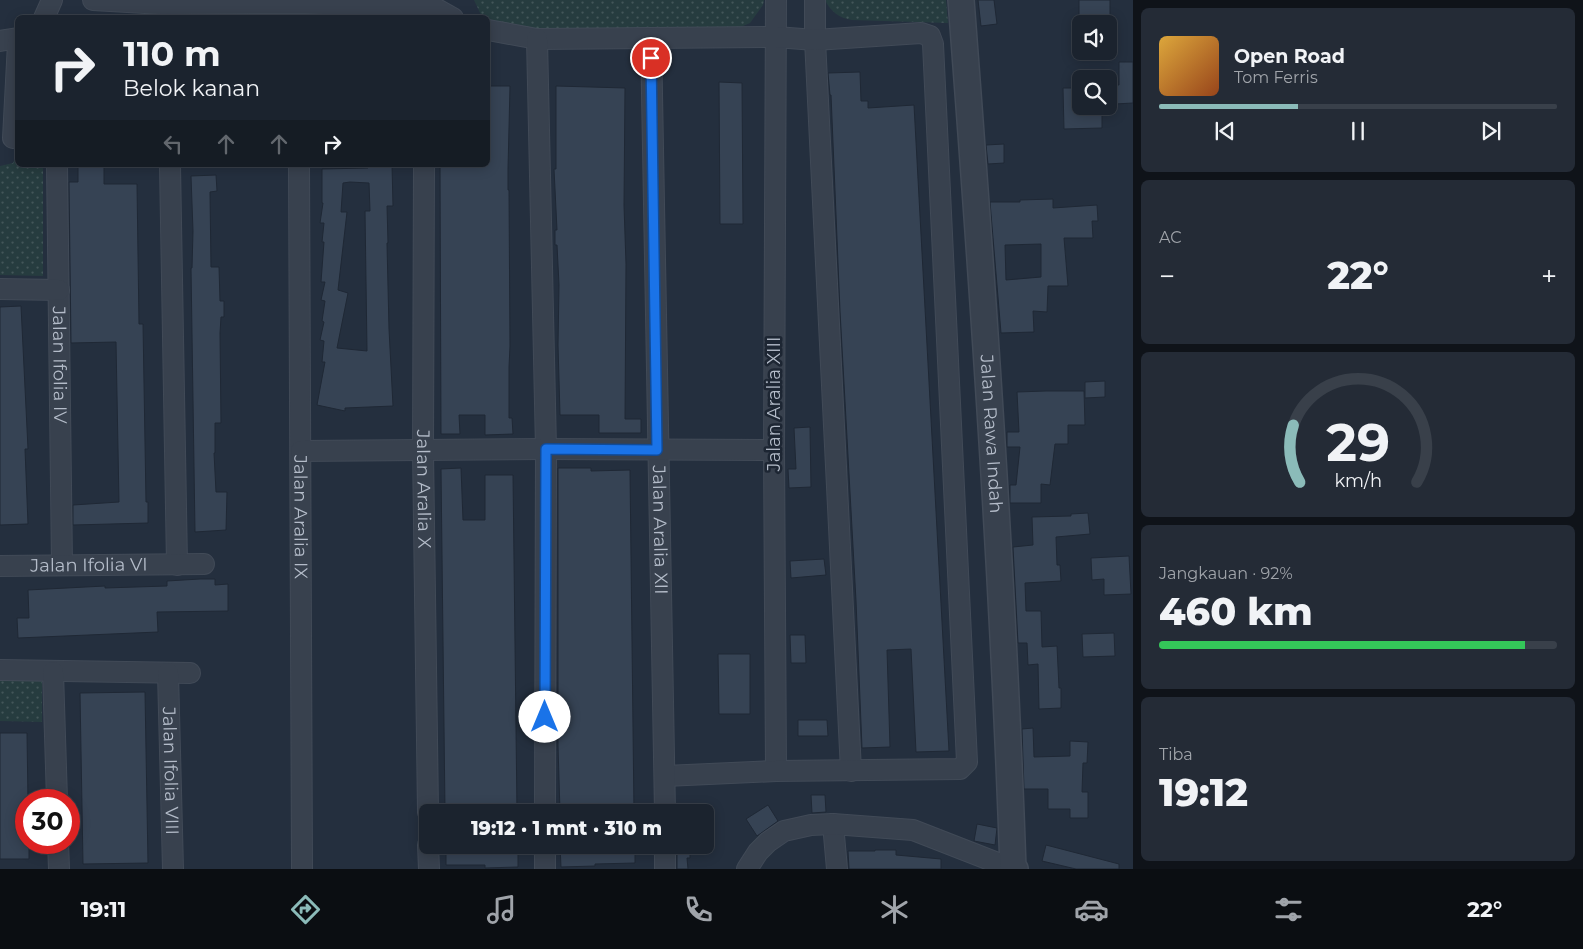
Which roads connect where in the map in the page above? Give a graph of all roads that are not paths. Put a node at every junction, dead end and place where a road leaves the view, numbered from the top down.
1 (52, 0) edge
2 (93, 0) edge
3 (776, 0) edge
4 (815, 0) edge
5 (961, 0) edge
6 (162, 2) edge
7 (427, 8) edge
8 (298, 10) edge
9 (45, 15) edge
10 (446, 15) edge
11 (490, 30) edge
12 (776, 37) junction
13 (537, 38) junction
14 (650, 38) junction
15 (15, 39) edge
16 (815, 40) junction
17 (0, 42) edge
18 (15, 79) edge
19 (10, 138) edge
20 (57, 167) edge
21 (170, 167) edge
22 (299, 167) edge
23 (424, 167) edge
24 (0, 289) edge
25 (59, 290) junction
26 (546, 449) junction
27 (657, 450) junction
28 (774, 450) junction
29 (301, 451) junction
30 (423, 451) junction
31 (204, 564) dead end
32 (62, 565) junction
33 (177, 565) junction
34 (0, 566) edge
35 (0, 670) edge
36 (53, 672) junction
37 (168, 673) junction
38 (190, 673) dead end
39 (776, 771) junction
40 (851, 771) junction
41 (665, 776) junction
42 (57, 789) edge
43 (428, 804) edge
44 (545, 804) edge
45 (665, 804) edge
46 (833, 824) junction
47 (58, 854) edge
48 (428, 854) edge
49 (545, 854) edge
50 (665, 854) edge
51 (59, 869) edge
52 (173, 869) edge
53 (302, 869) edge
54 (429, 869) edge
55 (545, 869) edge
56 (665, 869) edge
57 (747, 869) edge
58 (837, 869) edge
59 (1014, 869) edge

1 - 9 street
2 - 6 street
3 - 12 street, Jalan Aralia XIII
4 - 16 street
5 - 59 street, Jalan Rawa Indah
6 - 8 street
7 - 8 street
7 - 10 street
11 - 13 street
12 - 14 street
12 - 16 street
12 - 28 street, Jalan Aralia XIII
13 - 14 street
13 - 26 street
14 - 27 street, Jalan Aralia XII
15 - 17 street
16 - 40 street
16 - 40 street
18 - 19 street
20 - 25 street, Jalan Ifolia IV
21 - 33 street
22 - 29 street, Jalan Aralia IX
23 - 30 street, Jalan Aralia X
24 - 25 street
25 - 32 street, Jalan Ifolia IV
26 - 27 street
26 - 30 street
26 - 44 street
27 - 28 street
27 - 41 street, Jalan Aralia XII
28 - 39 street, Jalan Aralia XIII
29 - 30 street
29 - 53 street, Jalan Aralia IX
30 - 43 street, Jalan Aralia X
31 - 33 street, Jalan Ifolia VI
32 - 33 street, Jalan Ifolia VI
32 - 34 street, Jalan Ifolia VI
35 - 36 street
36 - 37 street
36 - 42 street
37 - 38 street
37 - 52 street, Jalan Ifolia VIII
39 - 40 street
39 - 41 street
41 - 45 street, Jalan Aralia XII
46 - 57 street
46 - 58 street
46 - 59 street
47 - 51 street
48 - 54 street
49 - 55 street
50 - 56 street

